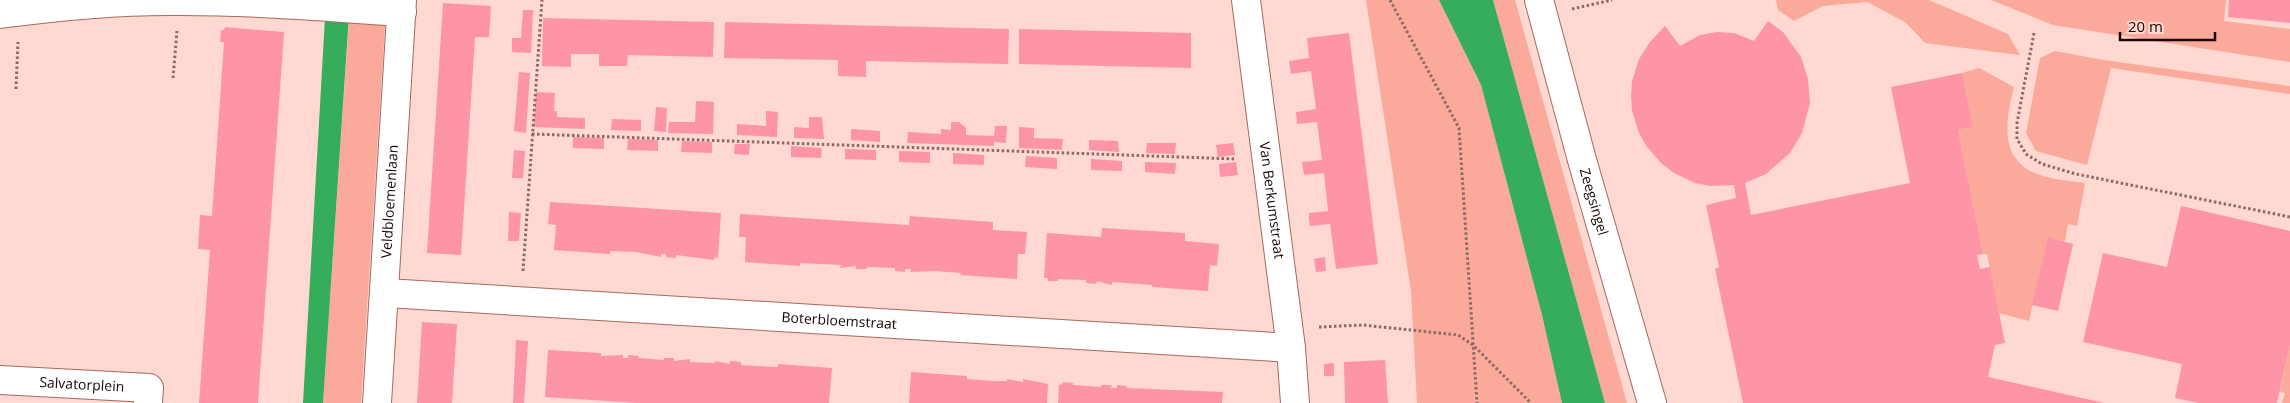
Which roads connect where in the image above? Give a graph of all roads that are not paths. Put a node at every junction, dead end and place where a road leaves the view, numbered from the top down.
1 (180, 0) edge
2 (1246, 0) edge
3 (402, 6) edge
4 (1540, 8) edge
5 (10, 13) edge
6 (386, 293) junction
7 (1290, 338) junction
8 (0, 380) edge
9 (148, 403) edge
10 (377, 403) edge
11 (1296, 403) edge
12 (1652, 403) edge

1 - 3 street
1 - 5 street
2 - 7 street, Van Berkumstraat
3 - 6 street, Veldbloemenlaan
4 - 12 street, Zeegsingel
6 - 7 street, Boterbloemstraat
6 - 10 street, Veldbloemenlaan
7 - 11 street, Van Berkumstraat
8 - 9 street, Salvatorplein

